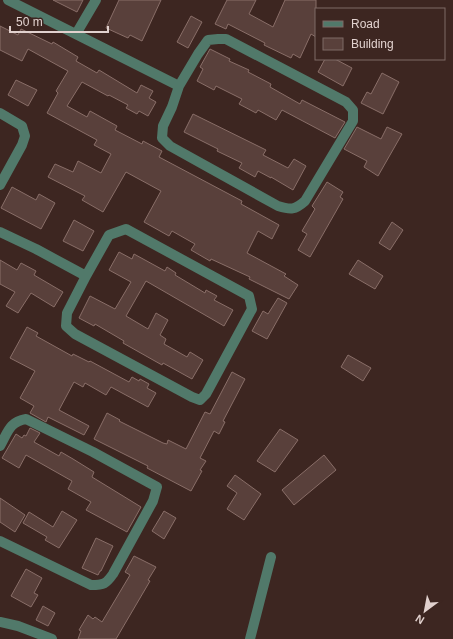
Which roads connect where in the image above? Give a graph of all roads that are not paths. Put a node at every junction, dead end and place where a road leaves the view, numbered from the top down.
1 (8, 0) edge
2 (96, 0) edge
3 (76, 34) junction
4 (179, 86) junction
5 (0, 113) edge
6 (0, 185) edge
7 (0, 232) edge
8 (86, 276) junction
9 (0, 446) edge
10 (0, 541) edge
11 (271, 557) dead end
12 (0, 622) edge
13 (52, 639) edge
14 (250, 639) edge

1 - 3 street
2 - 3 street
3 - 4 street
4 - 4 street
5 - 6 street
7 - 8 street
8 - 8 street
9 - 10 street
11 - 14 street
12 - 13 street

